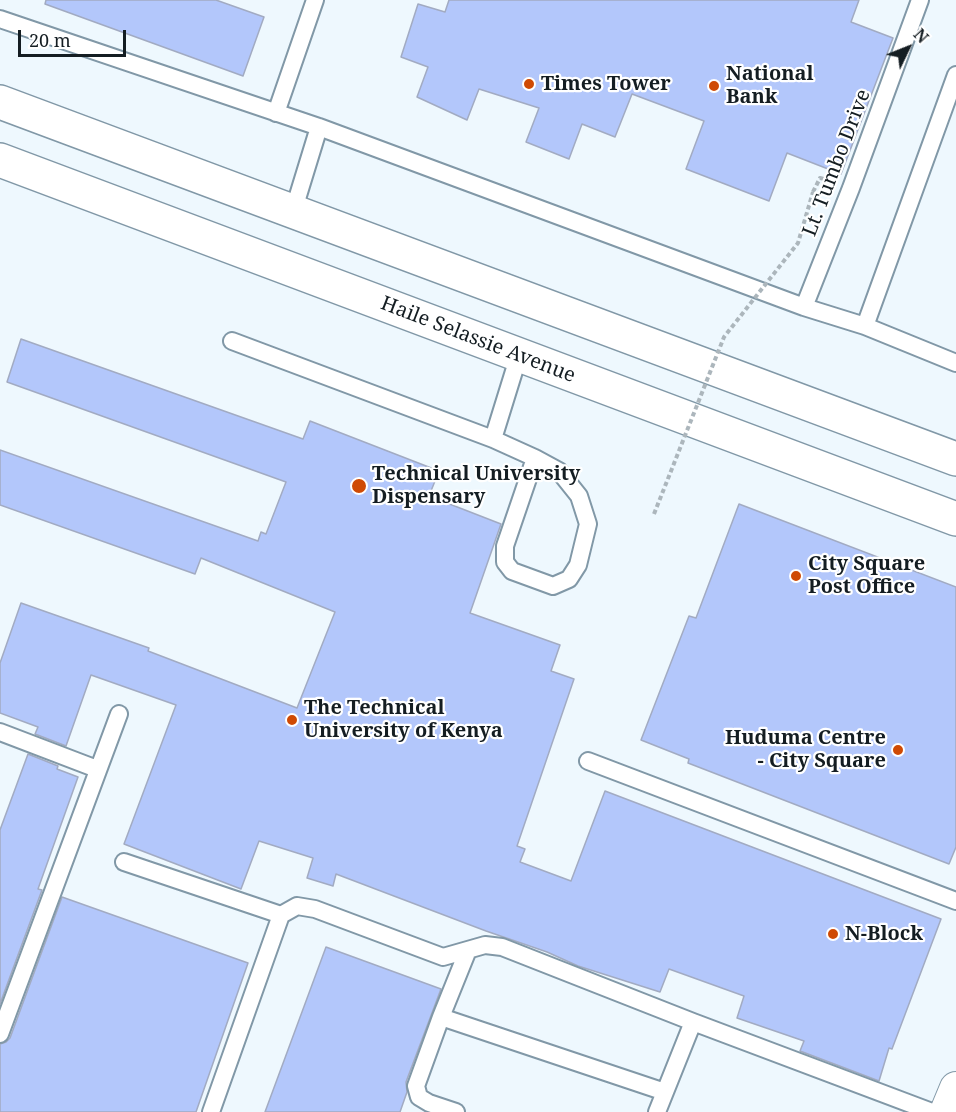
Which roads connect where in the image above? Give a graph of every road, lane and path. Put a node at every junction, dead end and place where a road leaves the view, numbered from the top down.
1 (315, 0) edge
2 (920, 0) edge
3 (0, 19) edge
4 (956, 75) edge
5 (0, 102) edge
6 (276, 113) junction
7 (319, 127) junction
8 (0, 160) edge
9 (813, 192) dead end
10 (293, 212) junction
11 (804, 307) junction
12 (865, 326) junction
13 (232, 341) dead end
14 (519, 356) junction
15 (956, 363) edge
16 (493, 439) junction
17 (535, 458) junction
18 (956, 459) edge
19 (654, 514) dead end
20 (956, 519) edge
21 (119, 714) dead end
22 (0, 732) edge
23 (588, 761) dead end
24 (97, 769) junction
25 (124, 862) dead end
26 (956, 901) edge
27 (281, 915) junction
28 (468, 950) junction
29 (441, 1017) junction
30 (693, 1022) junction
31 (0, 1035) edge
32 (956, 1088) edge
33 (665, 1092) junction
34 (211, 1112) edge
35 (456, 1112) edge
36 (657, 1112) edge
37 (932, 1112) edge
38 (946, 1112) edge

1 - 6 lane
2 - 11 lane, Lt. Tumbo Drive
3 - 6 lane
4 - 12 lane
5 - 10 main road
6 - 7 lane
7 - 10 lane
7 - 11 lane
8 - 14 main road, Haile Selassie Avenue
9 - 19 path, bridge
10 - 18 main road
11 - 12 lane
12 - 15 lane
13 - 16 lane
14 - 16 lane
14 - 20 main road, Haile Selassie Avenue
16 - 17 lane
17 - 17 lane
21 - 24 lane
22 - 24 lane
23 - 26 lane
24 - 31 lane
25 - 27 lane
27 - 28 lane
27 - 34 lane
28 - 29 lane
28 - 30 lane
29 - 33 lane
29 - 35 lane
30 - 33 lane
30 - 37 lane
32 - 38 street
33 - 36 lane

